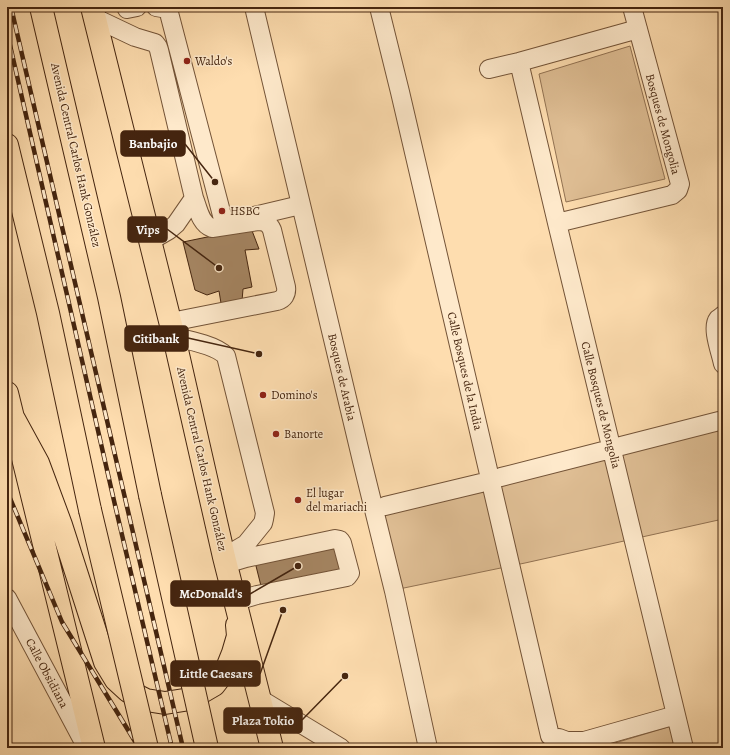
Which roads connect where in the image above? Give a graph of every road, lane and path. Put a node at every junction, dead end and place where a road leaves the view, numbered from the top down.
1 (41, 7) edge
2 (126, 7) edge
3 (137, 7) edge
4 (156, 7) edge
5 (254, 7) edge
6 (265, 7) edge
7 (379, 7) edge
8 (632, 7) edge
9 (93, 13) edge
10 (638, 29) junction
11 (520, 62) junction
12 (489, 69) dead end
13 (7, 145) edge
14 (194, 198) junction
15 (292, 207) dead end
16 (557, 223) junction
17 (150, 241) junction
18 (723, 315) edge
19 (173, 330) junction
20 (723, 364) edge
21 (7, 393) edge
22 (14, 419) junction
23 (719, 421) dead end
24 (621, 446) dead end
25 (603, 451) dead end
26 (501, 477) dead end
27 (480, 483) dead end
28 (385, 506) junction
29 (225, 560) junction
30 (405, 595) dead end
31 (7, 598) edge
32 (236, 601) junction
33 (260, 699) junction
34 (676, 715) junction
35 (550, 736) junction
36 (335, 747) edge
37 (87, 748) edge
38 (94, 748) edge
39 (147, 748) edge
40 (207, 748) edge
41 (272, 748) edge
42 (428, 748) edge
43 (571, 748) edge
44 (684, 748) edge

1 - 40 main road, Avenida Central Carlos Hank González, bridge
2 - 3 street
4 - 15 street
5 - 42 street, Bosques de Arabia
6 - 28 street
7 - 35 street, Calle Bosques de la India
8 - 10 street, Bosques de Mongolia
9 - 14 street
9 - 17 main road, Avenida Central Carlos Hank González
10 - 11 street
10 - 16 street, Bosques de Mongolia
11 - 12 street
11 - 16 street, Calle Bosques de Mongolia
13 - 39 main road, bridge
14 - 17 street
14 - 19 street
16 - 34 street, Calle Bosques de Mongolia
17 - 19 main road, Avenida Central Carlos Hank González
18 - 20 street
19 - 29 main road, Avenida Central Carlos Hank González
19 - 29 street
21 - 22 main road
22 - 32 main road
22 - 38 main road
23 - 24 street
25 - 26 street
27 - 28 street
28 - 30 street
29 - 32 main road, Avenida Central Carlos Hank González
29 - 32 street
31 - 37 street, Calle Obsidiana
32 - 33 main road, Avenida Central Carlos Hank González
33 - 36 street
33 - 41 main road, Avenida Central Carlos Hank González
34 - 35 street
34 - 44 street, Calle Bosques de Mongolia
35 - 43 street

